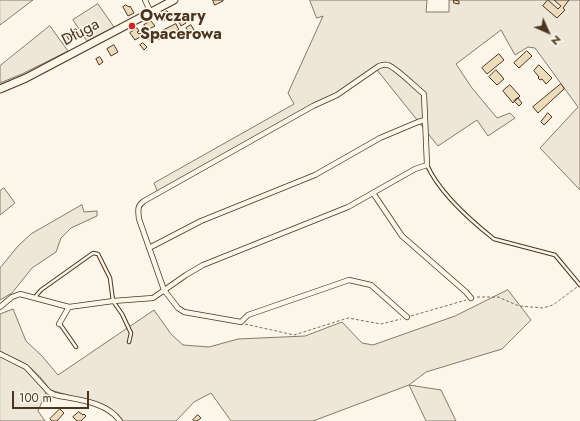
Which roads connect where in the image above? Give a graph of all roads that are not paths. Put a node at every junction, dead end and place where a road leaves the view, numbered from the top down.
1 (145, 0) edge
2 (174, 0) edge
3 (151, 13) junction
4 (0, 89) edge
5 (425, 120) junction
6 (427, 164) junction
7 (373, 193) junction
8 (149, 248) junction
9 (580, 285) edge
10 (164, 290) junction
11 (35, 297) junction
12 (470, 298) road end
13 (113, 301) junction
14 (0, 307) edge
15 (69, 307) junction
16 (407, 317) road end
17 (59, 324) joint
18 (129, 342) dead end
19 (76, 346) dead end
20 (0, 354) edge
21 (120, 421) edge

1 - 3 street
2 - 3 street, Długa
3 - 4 street, Długa
5 - 6 street
5 - 8 street
5 - 8 street
6 - 7 street
6 - 9 lane
7 - 10 street
7 - 12 street
8 - 10 street
10 - 13 street
10 - 16 street
11 - 13 lane
11 - 14 street
11 - 15 street
13 - 15 street
13 - 18 lane
15 - 17 street
17 - 19 lane
20 - 21 street

